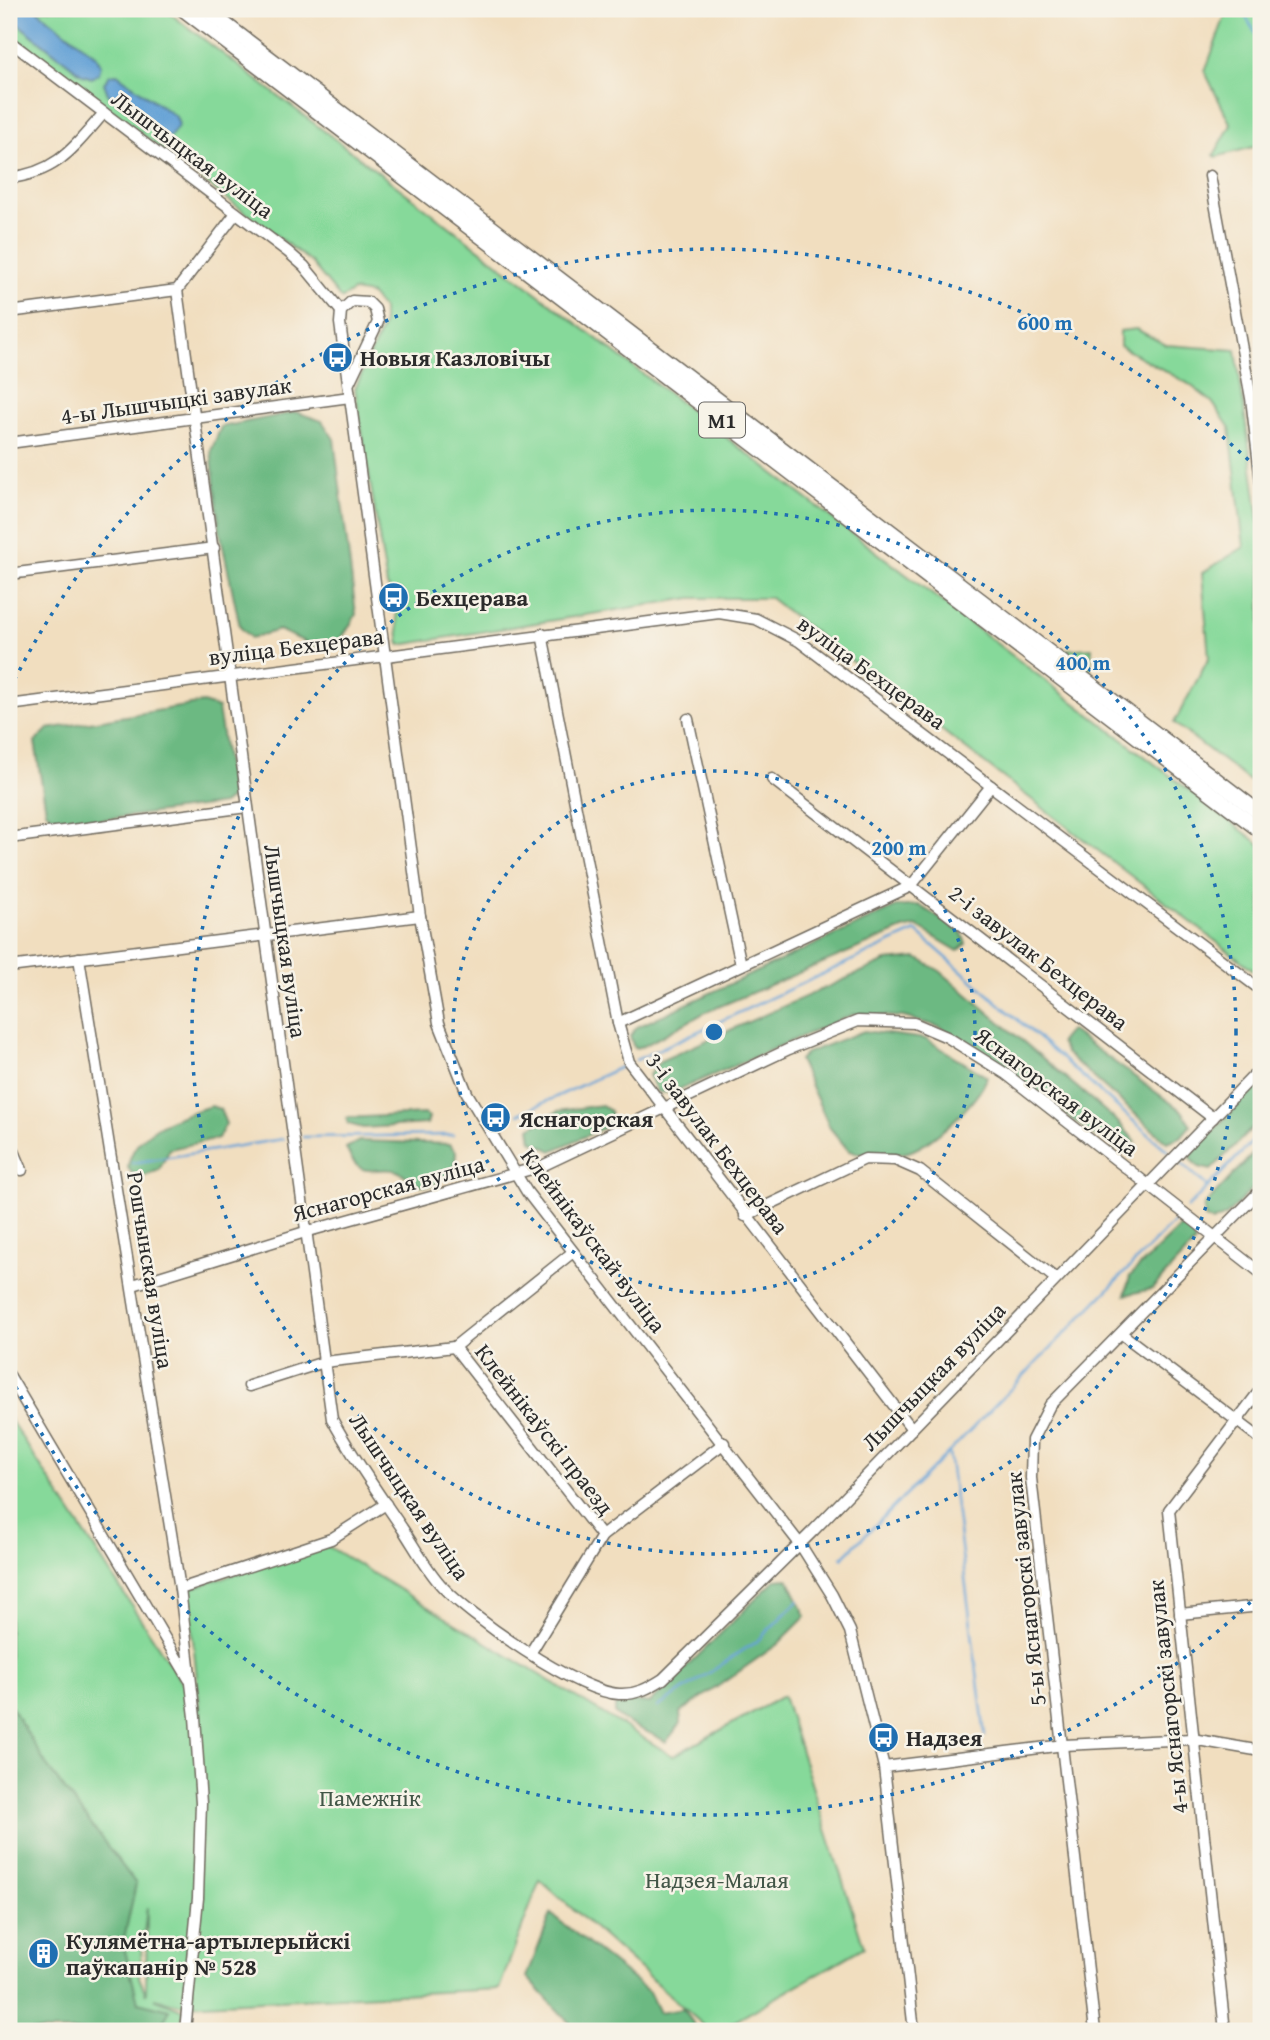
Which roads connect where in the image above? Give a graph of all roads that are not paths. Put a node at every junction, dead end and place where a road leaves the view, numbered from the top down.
1 (183, 9) edge
2 (205, 9) edge
3 (9, 41) edge
4 (104, 113) junction
5 (1210, 176) dead end
6 (9, 178) edge
7 (236, 213) junction
8 (177, 290) junction
9 (341, 311) junction
10 (9, 312) edge
11 (349, 383) junction
12 (350, 397) junction
13 (1256, 397) edge
14 (195, 418) junction
15 (9, 443) edge
16 (1261, 482) edge
17 (214, 548) junction
18 (9, 574) edge
19 (541, 634) junction
20 (386, 657) junction
21 (229, 674) junction
22 (9, 705) edge
23 (688, 719) dead end
24 (772, 779) dead end
25 (990, 786) junction
26 (247, 807) junction
27 (1261, 814) edge
28 (1261, 831) edge
29 (9, 838) edge
30 (911, 886) junction
31 (420, 916) junction
32 (264, 937) junction
33 (79, 958) junction
34 (741, 965) junction
35 (9, 967) edge
36 (1261, 990) edge
37 (618, 1023) junction
38 (1261, 1068) edge
39 (661, 1108) junction
40 (1213, 1118) junction
41 (9, 1139) edge
42 (22, 1170) dead end
43 (516, 1174) junction
44 (1147, 1185) junction
45 (1261, 1189) edge
46 (745, 1216) junction
47 (305, 1232) junction
48 (1215, 1238) junction
49 (573, 1252) junction
50 (1261, 1273) edge
51 (1056, 1279) junction
52 (133, 1285) junction
53 (1122, 1334) junction
54 (454, 1347) junction
55 (324, 1362) junction
56 (9, 1375) edge
57 (249, 1386) dead end
58 (1261, 1389) edge
59 (1237, 1421) junction
60 (912, 1429) junction
61 (1261, 1439) edge
62 (724, 1443) junction
63 (386, 1504) junction
64 (602, 1536) junction
65 (800, 1544) junction
66 (180, 1589) junction
67 (1261, 1606) edge
68 (1180, 1614) junction
69 (531, 1652) junction
70 (192, 1685) junction
71 (1192, 1739) junction
72 (1065, 1745) junction
73 (1261, 1751) edge
74 (884, 1767) junction
75 (185, 2031) edge
76 (914, 2031) edge
77 (1095, 2031) edge
78 (1225, 2031) edge

1 - 28 highway, М1
2 - 27 highway, М1
3 - 4 street, Лышчыцкая вуліца
4 - 6 street
4 - 7 street, Лышчыцкая вуліца
5 - 13 street
7 - 8 street
7 - 9 street, Лышчыцкая вуліца
8 - 10 street
8 - 14 street, Лышчыцкая вуліца
9 - 11 street, Клейнікаўскай вуліца
9 - 11 street
11 - 12 street, Клейнікаўскай вуліца
12 - 14 street, 4-ы Лышчыцкі завулак
12 - 20 street, Клейнікаўскай вуліца
13 - 16 street
14 - 15 street, 4-ы Лышчыцкі завулак
14 - 17 street, Лышчыцкая вуліца
17 - 18 street
17 - 21 street, Лышчыцкая вуліца
19 - 20 street, вуліца Бехцерава
19 - 25 street, вуліца Бехцерава
19 - 37 street, 3-і завулак Бехцерава
20 - 21 street, вуліца Бехцерава
20 - 31 street, Клейнікаўскай вуліца
21 - 22 street, вуліца Бехцерава
21 - 26 street, Лышчыцкая вуліца
23 - 34 street
24 - 30 street, 2-і завулак Бехцерава
25 - 30 street
25 - 36 street, вуліца Бехцерава
26 - 29 street
26 - 32 street, Лышчыцкая вуліца
30 - 34 street
30 - 40 street, 2-і завулак Бехцерава
31 - 32 street
31 - 43 street, Клейнікаўскай вуліца
32 - 33 street
32 - 47 street, Лышчыцкая вуліца
33 - 35 street
33 - 52 street, Рошчынская вуліца
34 - 37 street
37 - 39 street, 3-і завулак Бехцерава
38 - 40 street, Лышчыцкая вуліца
39 - 43 street, Яснагорская вуліца
39 - 44 street, Яснагорская вуліца
39 - 46 street, 3-і завулак Бехцерава
40 - 44 street, Лышчыцкая вуліца
41 - 42 street
43 - 47 street, Яснагорская вуліца
43 - 49 street, Клейнікаўскай вуліца
44 - 48 street, Яснагорская вуліца
44 - 51 street, Лышчыцкая вуліца
45 - 48 street, 5-ы Яснагорскі завулак
46 - 51 street
46 - 60 street, 3-і завулак Бехцерава
47 - 52 street, Яснагорская вуліца
47 - 55 street, Лышчыцкая вуліца
48 - 50 street, Яснагорская вуліца
48 - 53 street, 5-ы Яснагорскі завулак
49 - 54 street
49 - 62 street, Клейнікаўскай вуліца
51 - 60 street, Лышчыцкая вуліца
52 - 66 street, Рошчынская вуліца
53 - 59 street
53 - 72 street, 5-ы Яснагорскі завулак
54 - 55 street
54 - 64 street, Клейнікаўскі праезд
55 - 57 street
55 - 63 street, Лышчыцкая вуліца
56 - 70 street
58 - 59 street, 4-ы Яснагорскі завулак
59 - 61 street
59 - 68 street, 4-ы Яснагорскі завулак
60 - 65 street, Лышчыцкая вуліца
62 - 64 street
62 - 65 street, Клейнікаўскай вуліца
63 - 66 street
63 - 69 street, Лышчыцкая вуліца
64 - 69 street
65 - 69 street, Лышчыцкая вуліца
65 - 74 street, Клейнікаўскай вуліца
66 - 70 street, Рошчынская вуліца
67 - 68 street
68 - 71 street, 4-ы Яснагорскі завулак
70 - 75 street, Рошчынская вуліца
71 - 72 street
71 - 73 street
71 - 78 street, 4-ы Яснагорскі завулак
72 - 74 street
72 - 77 street, 5-ы Яснагорскі завулак
74 - 76 street, Клейнікаўскай вуліца

